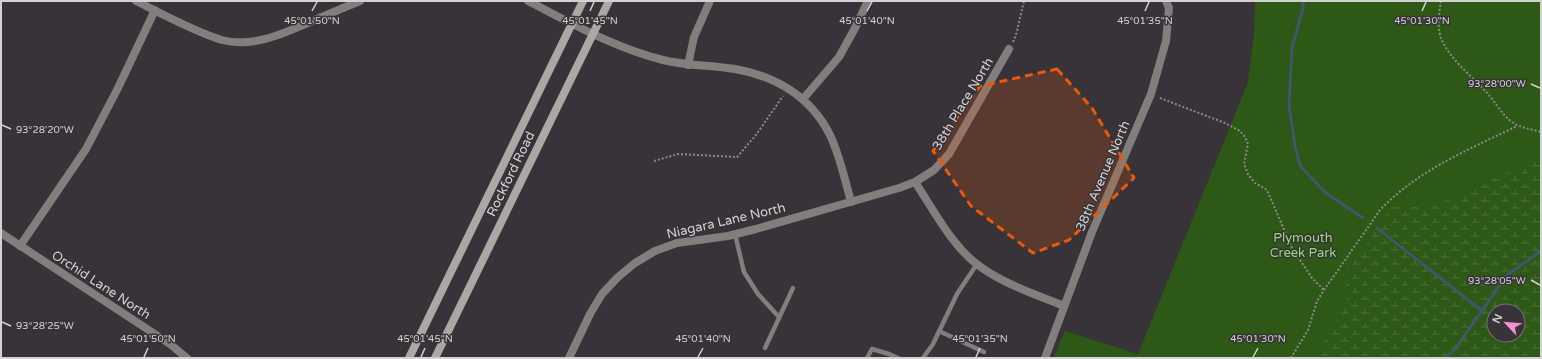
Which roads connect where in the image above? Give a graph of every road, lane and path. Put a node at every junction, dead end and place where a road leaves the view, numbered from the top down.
1 (136, 1) edge
2 (360, 1) edge
3 (528, 1) edge
4 (583, 1) edge
5 (610, 1) edge
6 (710, 1) edge
7 (868, 1) edge
8 (1024, 1) edge
9 (1166, 1) edge
10 (1441, 1) edge
11 (155, 10) junction
12 (572, 24) junction
13 (593, 35) junction
14 (1009, 49) joint
15 (688, 65) junction
16 (788, 89) junction
17 (1151, 94) junction
18 (803, 99) junction
19 (1517, 126) junction
20 (1541, 132) edge
21 (654, 161) dead end
22 (915, 182) junction
23 (851, 202) junction
24 (1, 234) edge
25 (735, 234) junction
26 (20, 246) junction
27 (977, 264) junction
28 (792, 288) dead end
29 (1324, 290) junction
30 (1064, 306) junction
31 (779, 317) junction
32 (939, 331) junction
33 (766, 348) dead end
34 (984, 352) dead end
35 (187, 358) edge
36 (409, 358) edge
37 (435, 358) edge
38 (569, 358) edge
39 (867, 358) edge
40 (898, 358) edge
41 (923, 358) edge
42 (1045, 358) edge
43 (1291, 358) edge

1 - 11 street
2 - 11 street
3 - 12 street
4 - 12 main road, Rockford Road
5 - 13 main road, Rockford Road
6 - 15 street
7 - 18 street
8 - 14 path
9 - 17 street, 38th Avenue North
10 - 19 path
11 - 26 street
12 - 13 street
12 - 36 main road, Rockford Road
13 - 15 street
13 - 37 main road, Rockford Road
14 - 22 street, 38th Place North
15 - 16 street
16 - 18 street
16 - 21 path
17 - 29 path
17 - 30 street, 38th Avenue North
18 - 23 street
19 - 20 path
19 - 29 path
22 - 23 street, Niagara Lane North
22 - 27 street
23 - 25 street, Niagara Lane North
24 - 26 street, Orchid Lane North
25 - 31 lane
25 - 38 street, Niagara Lane North
26 - 35 street, Orchid Lane North
27 - 30 street
27 - 32 lane
28 - 31 lane
29 - 43 path
30 - 42 street, 38th Avenue North
31 - 33 lane
32 - 34 lane
32 - 41 lane
39 - 40 lane

